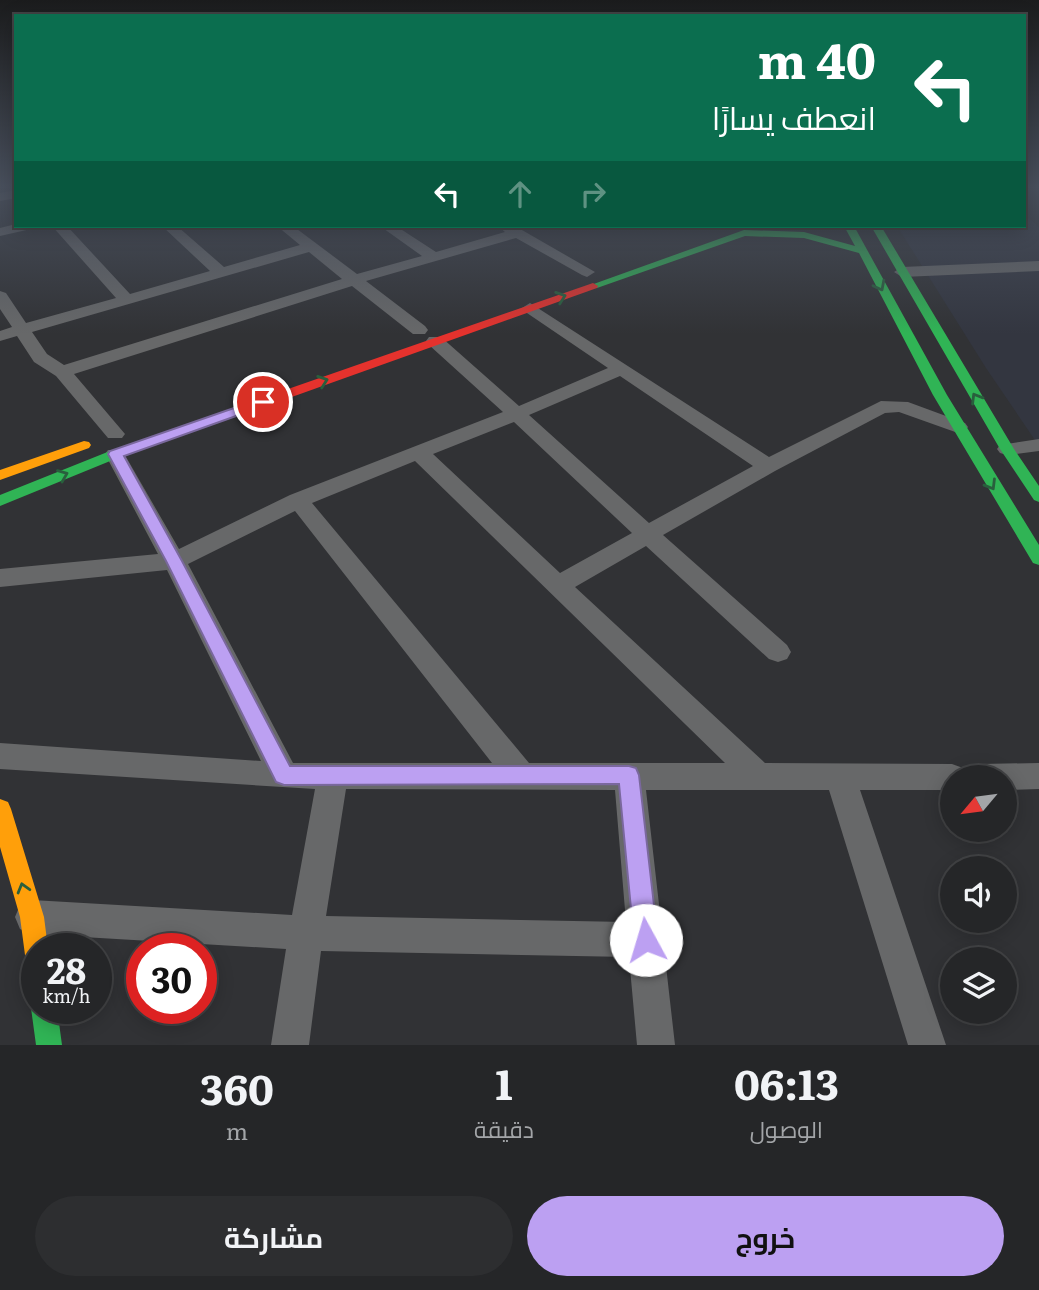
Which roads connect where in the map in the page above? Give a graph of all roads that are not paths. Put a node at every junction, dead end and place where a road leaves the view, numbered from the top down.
1 (69, 237) edge
2 (181, 237) edge
3 (298, 237) edge
4 (403, 237) edge
5 (490, 237) edge
6 (525, 237) edge
7 (692, 237) edge
8 (710, 237) edge
9 (818, 237) edge
10 (855, 237) edge
11 (882, 237) edge
12 (311, 247) junction
13 (862, 251) junction
14 (434, 257) junction
15 (1039, 266) edge
16 (587, 272) junction
17 (902, 272) junction
18 (221, 273) junction
19 (354, 280) junction
20 (0, 296) edge
21 (127, 300) junction
22 (530, 308) junction
23 (474, 311) junction
24 (489, 322) junction
25 (22, 330) junction
26 (426, 331) junction
27 (0, 336) edge
28 (914, 348) junction
29 (946, 348) junction
30 (622, 369) junction
31 (62, 372) junction
32 (518, 414) junction
33 (958, 427) junction
34 (120, 439) junction
35 (1039, 446) edge
36 (1006, 449) junction
37 (417, 451) junction
38 (768, 466) junction
39 (0, 475) edge
40 (1039, 497) edge
41 (298, 500) junction
42 (0, 501) edge
43 (645, 535) junction
44 (1039, 559) edge
45 (174, 561) junction
46 (0, 578) edge
47 (558, 585) junction
48 (778, 652) dead end
49 (0, 756) edge
50 (520, 775) junction
51 (629, 775) junction
52 (757, 775) junction
53 (284, 776) junction
54 (333, 776) junction
55 (1017, 776) edge
56 (1039, 776) edge
57 (940, 777) edge
58 (841, 779) junction
59 (0, 809) edge
60 (32, 917) junction
61 (34, 933) edge
62 (306, 933) junction
63 (646, 940) junction
64 (46, 1024) edge
65 (49, 1045) edge
66 (290, 1045) edge
67 (656, 1045) edge
68 (927, 1045) edge

1 - 21 street
2 - 18 street
3 - 12 street
4 - 14 street
5 - 14 street
6 - 16 street
7 - 16 main road
22 -> 8 main road
9 - 13 main road
10 - 13 main road
11 - 17 main road
12 - 18 street
12 - 19 street
13 -> 28 main road
14 - 19 street
15 - 17 street
16 - 23 main road
17 - 29 main road
18 - 21 street
19 - 26 street
19 - 31 street
20 - 25 street
21 - 25 street
22 - 24 main road
22 - 30 street
23 - 24 main road
23 - 26 main road
24 - 26 main road
25 - 27 street
25 - 31 street
26 - 32 street
34 -> 26 main road
28 - 29 main road
28 - 33 main road
36 -> 29 main road
30 - 32 street
30 - 38 street
31 - 34 street
32 - 37 street
32 - 43 street
33 - 38 street
33 -> 44 main road
34 - 39 main road
42 -> 34 main road
34 - 45 street
35 - 36 street
36 - 40 main road
37 - 41 street
37 - 47 street
38 - 43 street
41 - 45 street
41 - 50 street
43 - 47 street
43 - 48 street
45 - 46 street
45 - 53 street
47 - 52 street
49 - 53 street
50 - 51 street
50 - 54 street
51 - 52 street
51 - 63 street
52 - 58 street
53 - 54 street
54 - 62 street
55 - 56 street
57 - 58 street
58 - 68 street
60 -> 59 main road
60 - 61 main road
60 - 62 street
62 - 63 street
62 - 66 street
63 - 67 street
64 - 65 main road

